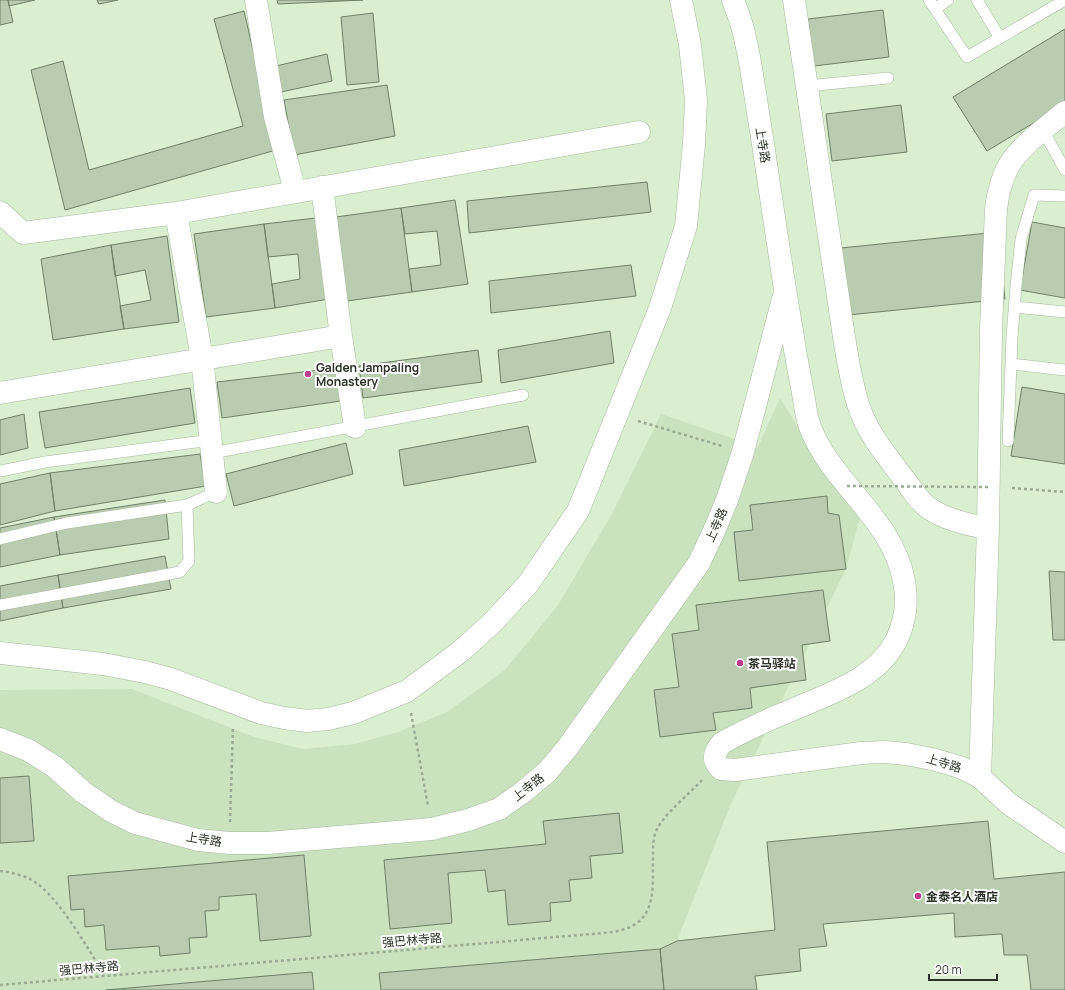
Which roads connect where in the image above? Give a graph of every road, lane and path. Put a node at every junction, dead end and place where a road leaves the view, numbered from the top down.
1 (256, 0) edge
2 (681, 0) edge
3 (733, 0) edge
4 (794, 0) edge
5 (948, 0) edge
6 (977, 0) edge
7 (1065, 0) edge
8 (932, 4) edge
9 (1000, 38) junction
10 (888, 78) dead end
11 (807, 86) junction
12 (1065, 112) edge
13 (1043, 130) junction
14 (639, 132) dead end
15 (1065, 170) edge
16 (322, 187) junction
17 (295, 191) junction
18 (1065, 196) edge
19 (0, 212) edge
20 (176, 213) junction
21 (785, 292) junction
22 (1015, 307) junction
23 (1065, 312) edge
24 (342, 336) junction
25 (202, 358) junction
26 (1011, 364) junction
27 (1065, 370) edge
28 (0, 393) edge
29 (523, 395) dead end
30 (617, 415) junction
31 (355, 427) junction
32 (1008, 441) dead end
33 (211, 447) junction
34 (743, 452) junction
35 (0, 471) edge
36 (847, 486) junction
37 (988, 486) junction
38 (216, 492) joint
39 (1065, 492) edge
40 (187, 505) junction
41 (988, 528) junction
42 (0, 539) edge
43 (0, 605) edge
44 (0, 654) edge
45 (407, 691) junction
46 (234, 702) junction
47 (0, 739) edge
48 (717, 765) junction
49 (980, 777) junction
50 (432, 829) junction
51 (1065, 842) edge
52 (230, 843) junction
53 (0, 871) edge
54 (106, 976) junction
55 (0, 985) edge

1 - 17 street
2 - 30 street
3 - 21 street, 上寺路
4 - 11 street
5 - 8 lane
6 - 9 lane
7 - 9 lane
8 - 9 lane
10 - 11 lane
11 - 41 street
12 - 13 street
13 - 15 lane
13 - 37 street
14 - 16 street
16 - 17 street
16 - 24 street
17 - 20 street
18 - 22 lane
19 - 20 street
20 - 25 street
21 - 34 street, 上寺路
21 - 36 street, 上寺路
22 - 23 lane
22 - 26 lane
24 - 25 street
24 - 31 street
25 - 28 street
25 - 33 street
26 - 27 lane
26 - 32 lane
29 - 31 lane
30 - 34 path
30 - 45 street
31 - 33 lane
33 - 35 lane
33 - 38 street
34 - 50 street, 上寺路
36 - 37 path, bridge
36 - 48 street, 上寺路
37 - 39 path
37 - 41 street
38 - 40 lane
40 - 42 lane
40 - 43 lane
41 - 49 street
44 - 46 street
45 - 46 street
45 - 50 path
46 - 52 path
47 - 52 street, 上寺路
48 - 49 street, 上寺路
48 - 54 path, 强巴林寺路
49 - 51 street, 上寺路
50 - 52 street, 上寺路
53 - 54 path
54 - 55 path, 强巴林寺路

